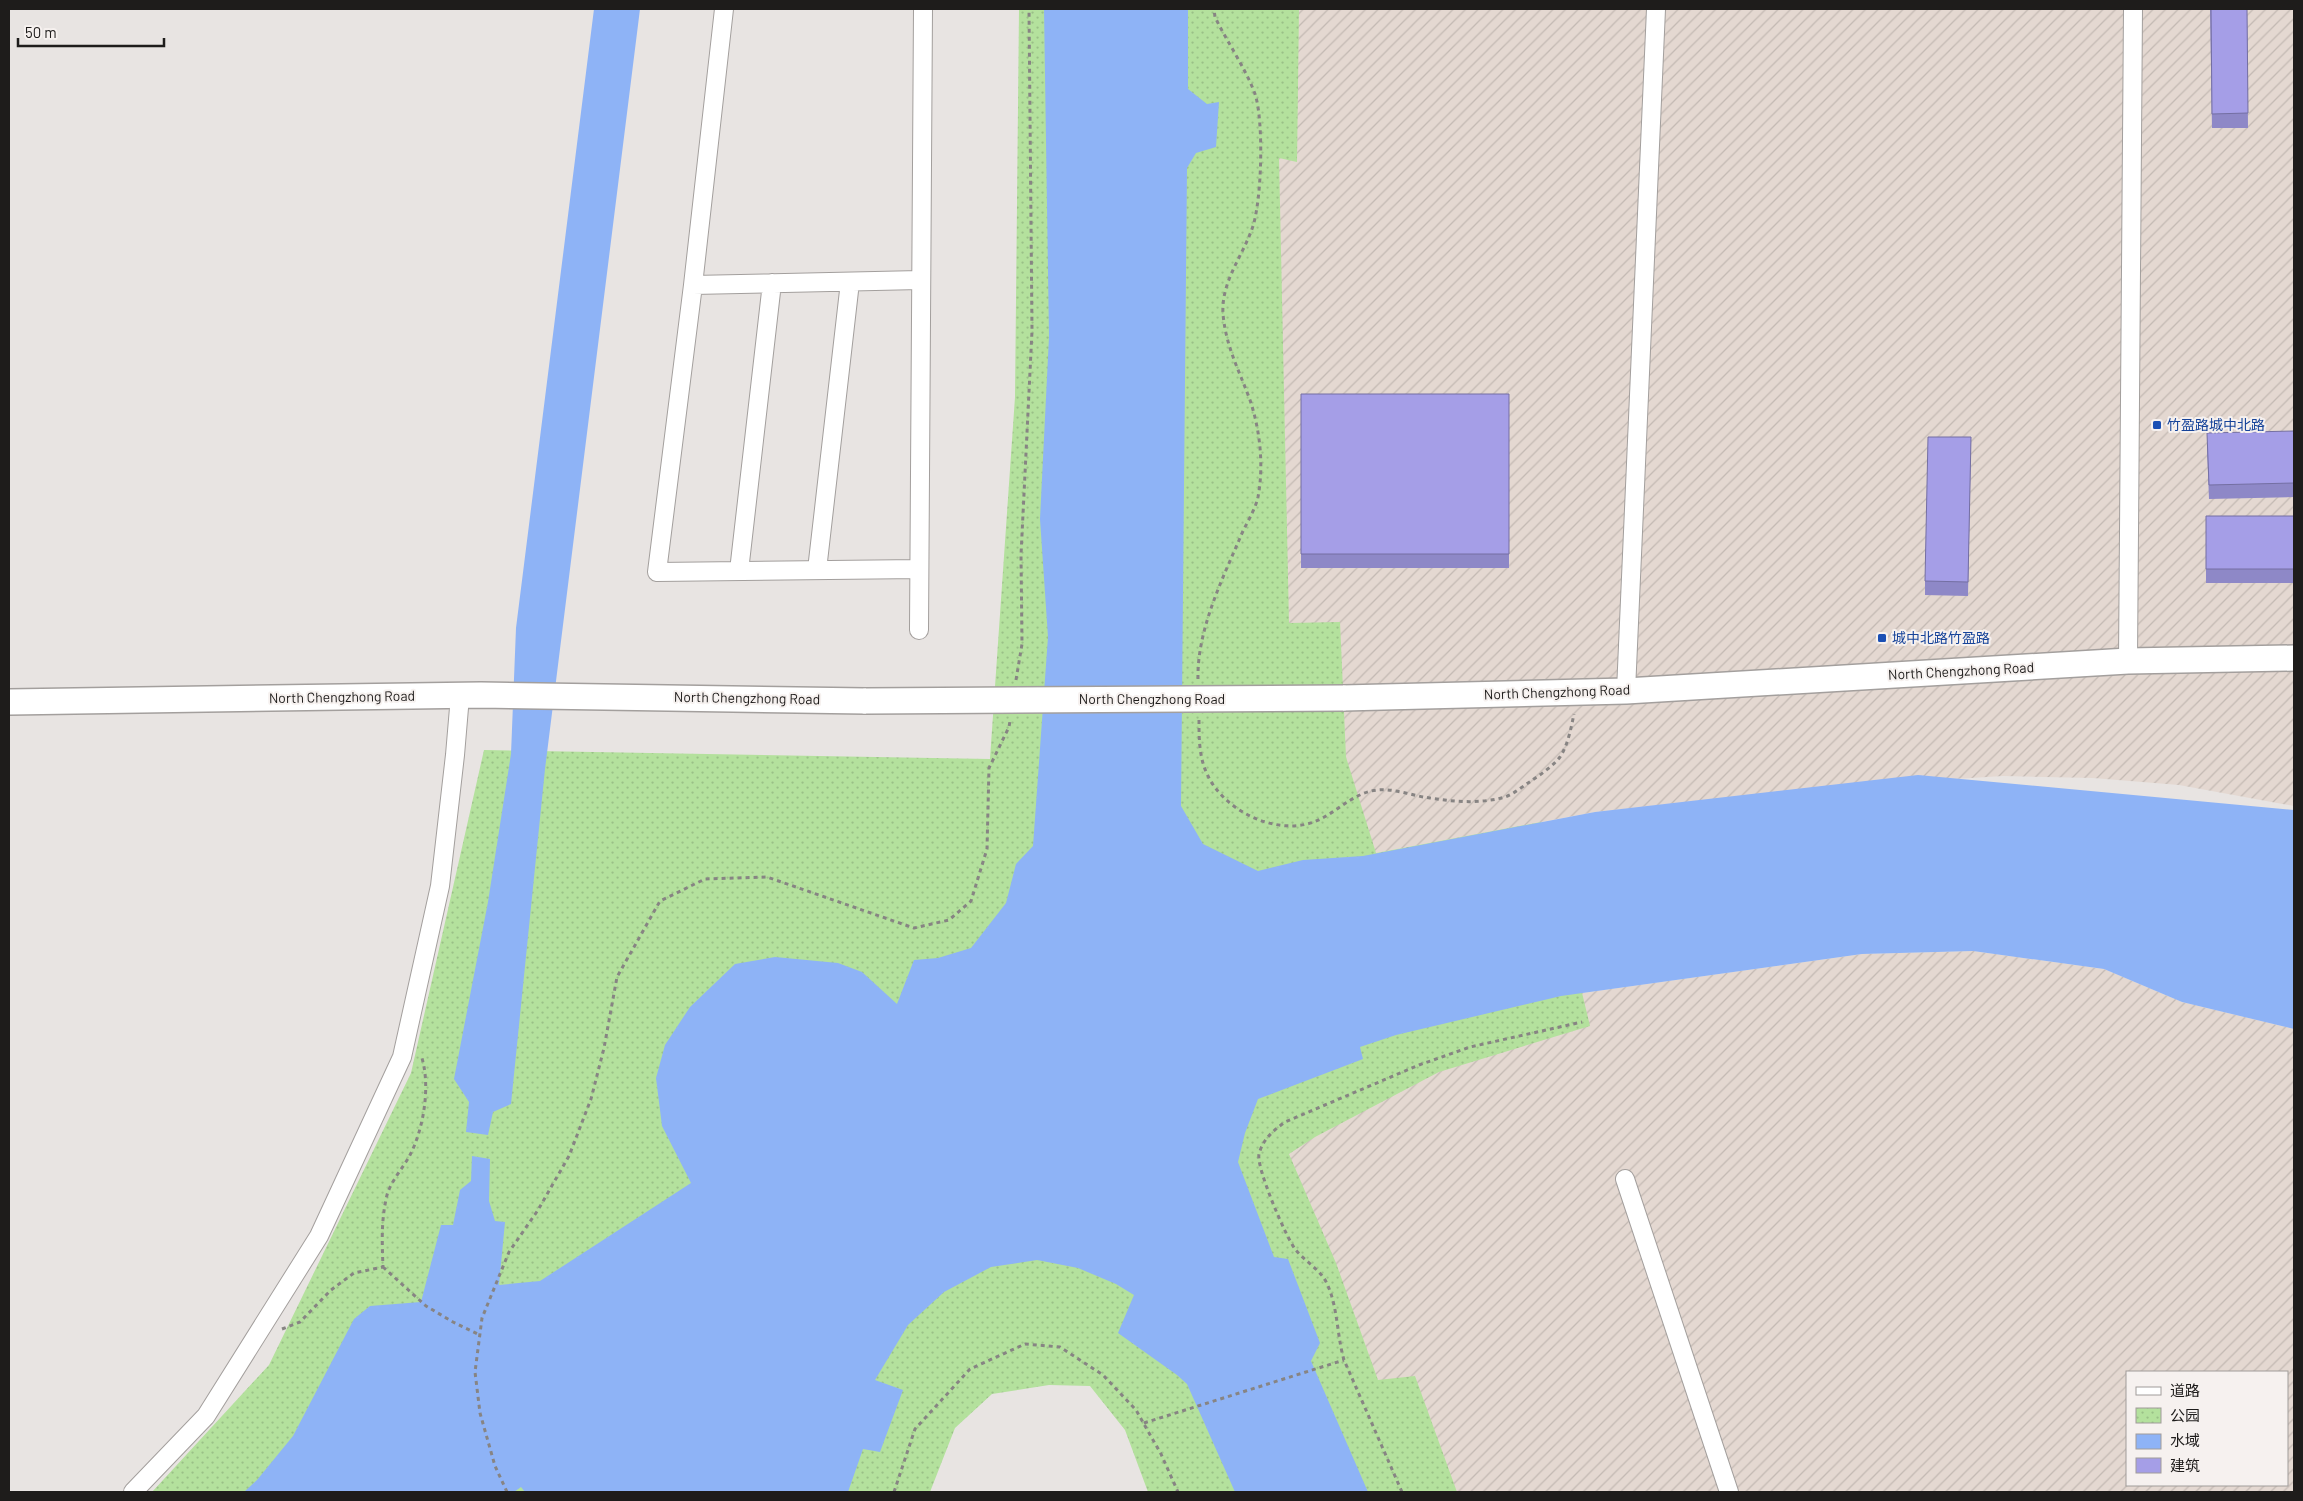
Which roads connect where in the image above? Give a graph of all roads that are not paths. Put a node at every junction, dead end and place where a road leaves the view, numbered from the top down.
1 (724, 9) edge
2 (923, 9) edge
3 (1656, 9) edge
4 (2133, 9) edge
5 (920, 280) junction
6 (850, 282) junction
7 (772, 283) junction
8 (693, 285) junction
9 (919, 569) junction
10 (817, 570) junction
11 (739, 571) junction
12 (919, 630) dead end
13 (2294, 658) edge
14 (2128, 661) junction
15 (1626, 691) junction
16 (470, 695) junction
17 (9, 702) edge
18 (1625, 1180) dead end
19 (133, 1492) edge
20 (1729, 1492) edge

1 - 8 street
2 - 5 street
3 - 15 street
4 - 14 street
5 - 6 street
5 - 9 street
6 - 7 street
6 - 10 street
7 - 8 street
7 - 11 street
8 - 11 street
9 - 10 street
9 - 12 street
10 - 11 street
13 - 14 street, North Chengzhong Road
14 - 15 street, North Chengzhong Road
15 - 16 street, North Chengzhong Road, bridge
16 - 17 street, North Chengzhong Road
16 - 19 street
18 - 20 street

